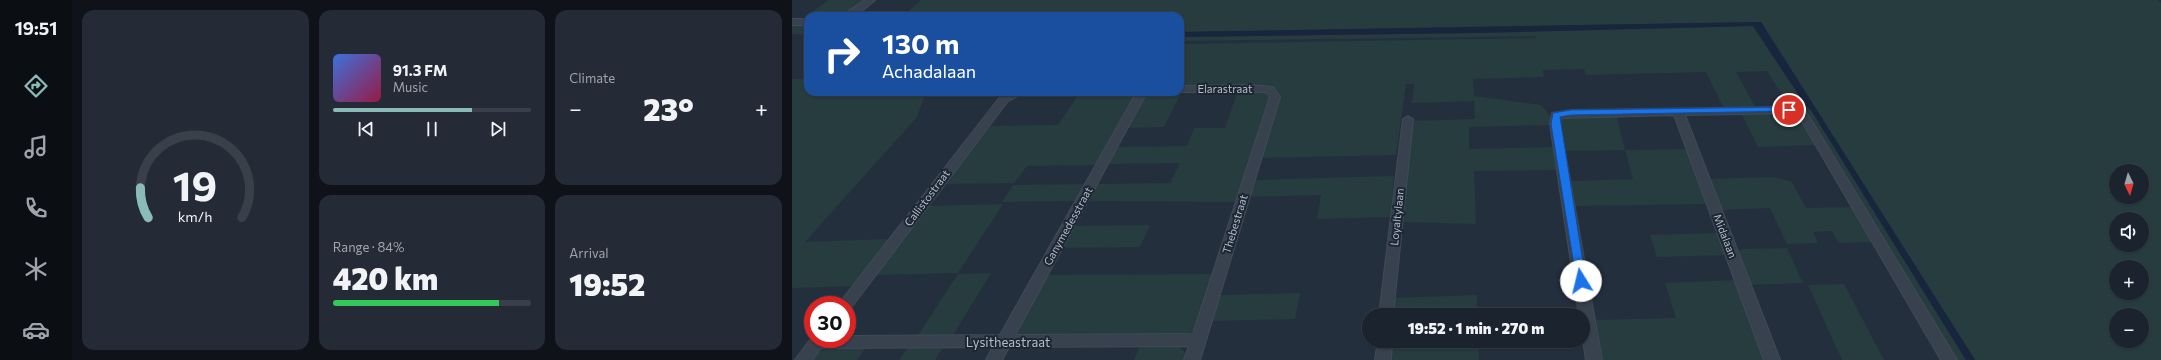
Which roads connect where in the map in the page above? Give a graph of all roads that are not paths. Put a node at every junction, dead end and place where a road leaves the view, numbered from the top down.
1 (871, 0) edge
2 (855, 12) edge
3 (792, 22) edge
4 (804, 22) edge
5 (1184, 89) edge
6 (1269, 89) joint
7 (1010, 96) edge
8 (1140, 96) edge
9 (1678, 111) junction
10 (1408, 119) dead end
11 (852, 296) edge
12 (1387, 308) edge
13 (856, 340) edge
14 (1199, 340) junction
15 (1003, 342) junction
16 (812, 348) edge
17 (1384, 348) edge
18 (803, 360) edge
19 (994, 360) edge
20 (1192, 360) edge
21 (1383, 360) edge
22 (1594, 360) edge
23 (1772, 360) edge
24 (1949, 360) edge

1 - 2 street
3 - 4 street
5 - 6 street, Elarastraat
6 - 14 street, Thebestraat
7 - 11 street, Callistostraat
8 - 15 street, Ganymedesstraat
9 - 22 street
9 - 23 street, Midalaan
9 - 24 street
10 - 12 street, Loyaltylaan
13 - 15 street, Lysitheastraat
14 - 15 street, Lysitheastraat
14 - 20 street, Thebestraat
15 - 19 street, Ganymedesstraat
16 - 18 street
17 - 21 street

